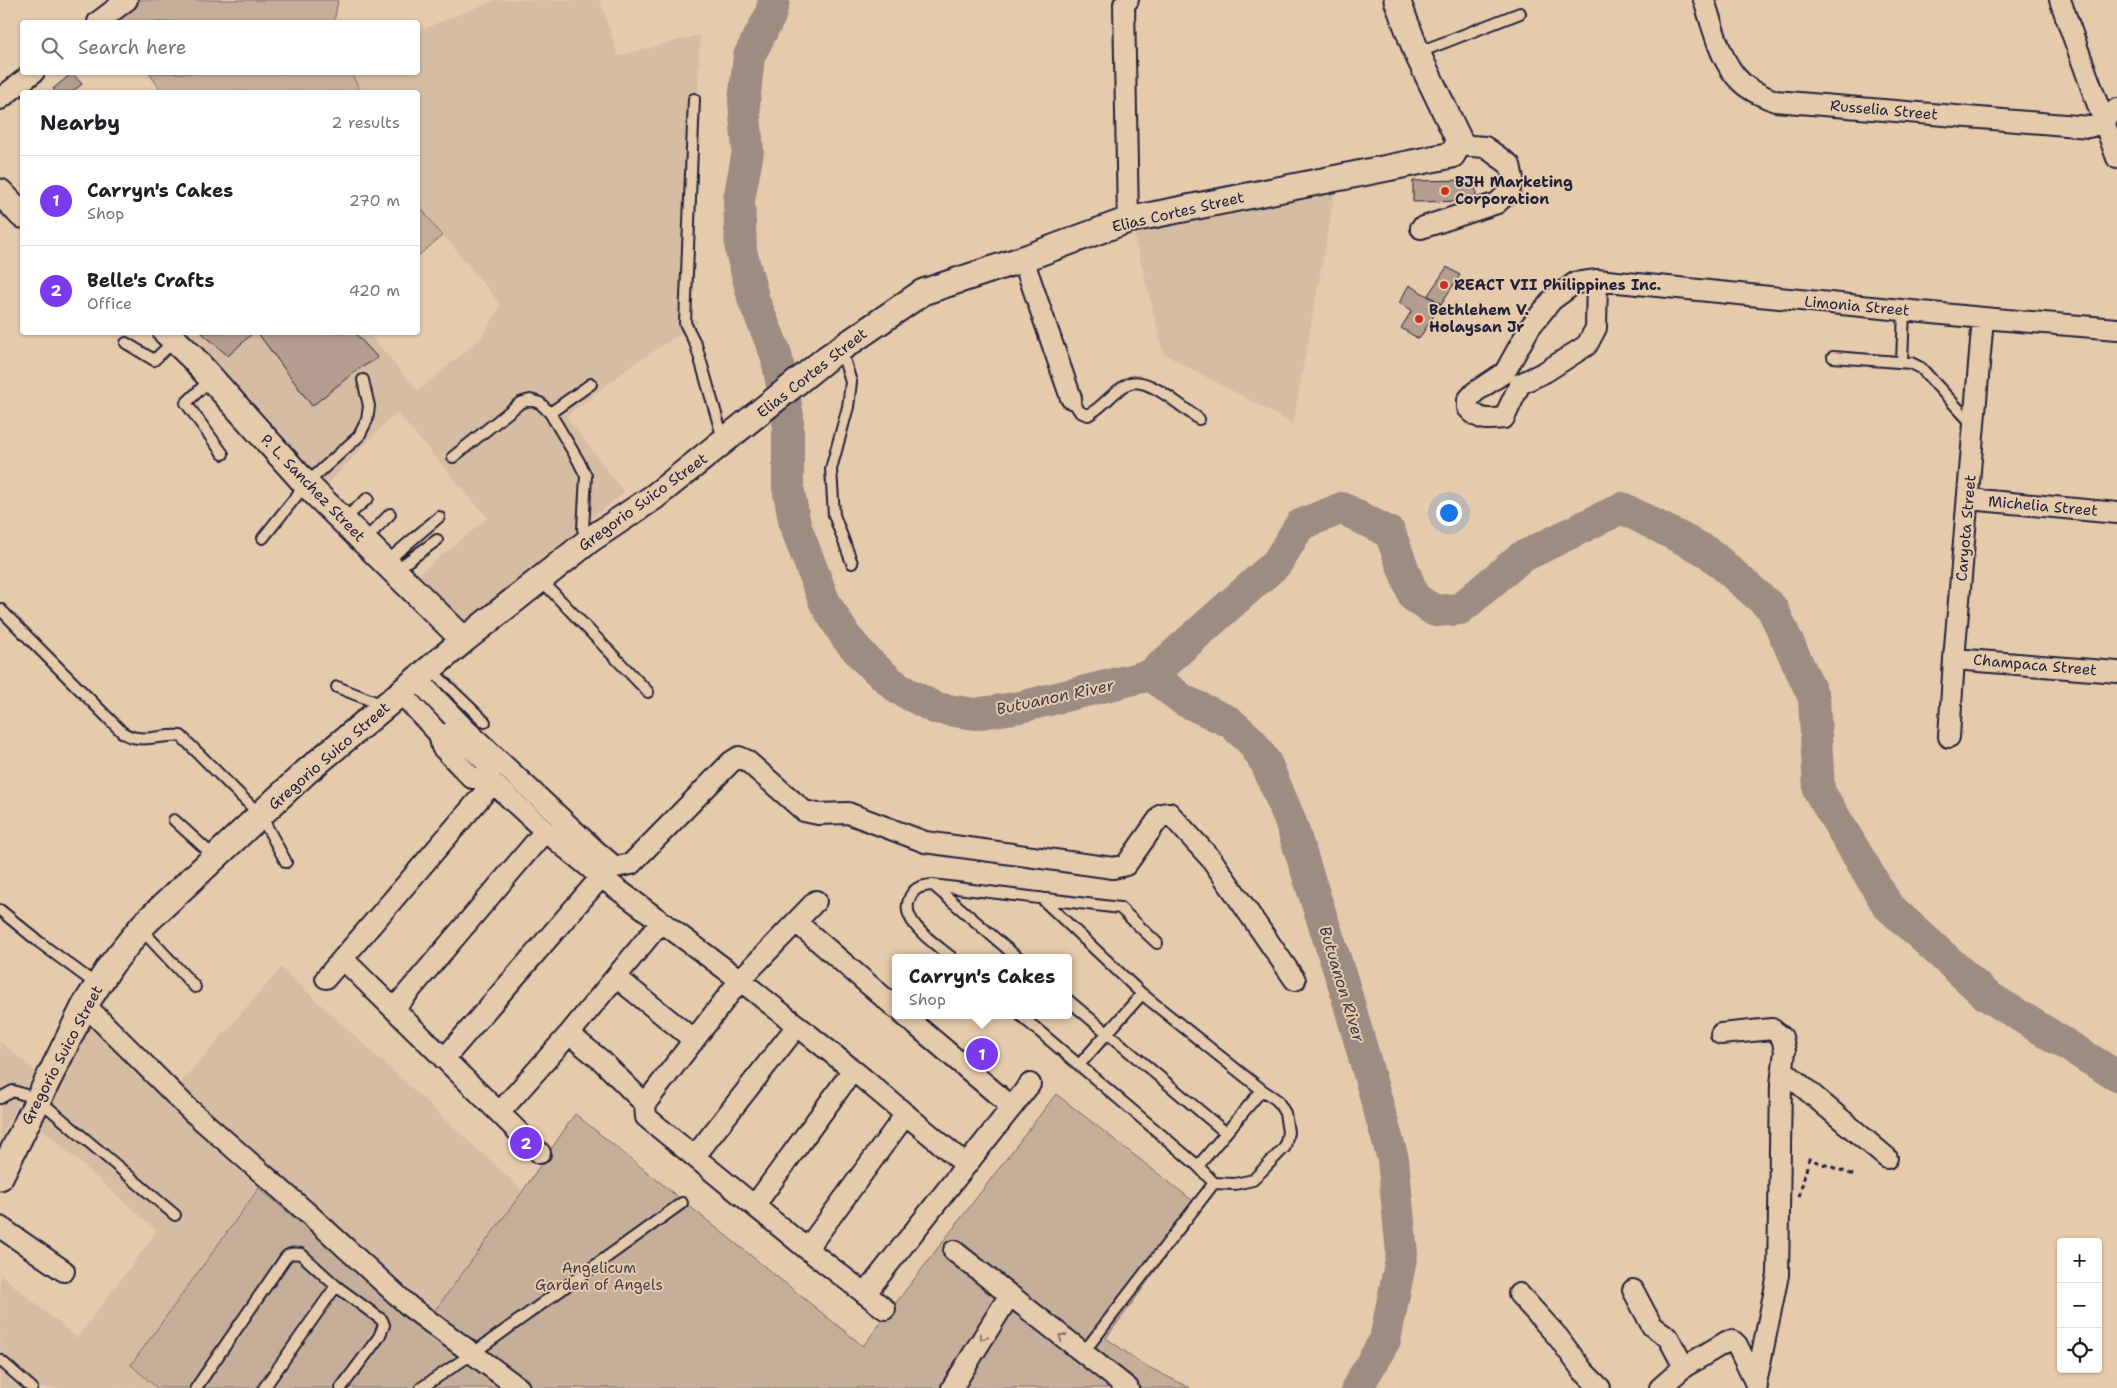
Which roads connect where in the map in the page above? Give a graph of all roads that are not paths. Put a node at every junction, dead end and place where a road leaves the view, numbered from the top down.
1 (127, 0) edge
2 (1128, 0) edge
3 (1397, 0) edge
4 (1704, 0) edge
5 (2060, 0) edge
6 (1520, 13) dead end
7 (101, 20) edge
8 (1417, 53) junction
9 (30, 75) edge
10 (0, 99) edge
11 (694, 99) dead end
12 (2110, 114) edge
13 (1458, 144) junction
14 (2117, 158) edge
15 (0, 192) edge
16 (20, 213) edge
17 (1128, 220) junction
18 (1421, 228) dead end
19 (1023, 259) junction
20 (1597, 280) junction
21 (1904, 311) junction
22 (1983, 318) junction
23 (2117, 329) edge
24 (170, 336) edge
25 (126, 343) dead end
26 (834, 353) junction
27 (1833, 356) dead end
28 (1902, 362) junction
29 (211, 379) junction
30 (363, 380) dead end
31 (591, 384) dead end
32 (1070, 398) joint
33 (550, 413) junction
34 (752, 419) joint
35 (1199, 419) dead end
36 (1974, 427) junction
37 (724, 442) junction
38 (223, 454) dead end
39 (453, 457) dead end
40 (306, 484) junction
41 (368, 498) dead end
42 (1969, 499) junction
43 (2117, 513) edge
44 (390, 514) dead end
45 (439, 517) dead end
46 (343, 520) junction
47 (263, 538) dead end
48 (591, 539) junction
49 (437, 540) dead end
50 (364, 541) junction
51 (852, 563) dead end
52 (390, 567) junction
53 (540, 579) junction
54 (0, 610) edge
55 (464, 640) junction
56 (1954, 658) junction
57 (2117, 672) edge
58 (337, 687) dead end
59 (408, 687) junction
60 (648, 692) dead end
61 (485, 722) dead end
62 (1949, 737) dead end
63 (491, 780) junction
64 (261, 816) junction
65 (174, 820) dead end
66 (545, 832) junction
67 (216, 858) junction
68 (286, 862) dead end
69 (601, 877) junction
70 (932, 885) junction
71 (1041, 898) junction
72 (816, 901) dead end
73 (0, 910) edge
74 (796, 922) junction
75 (660, 923) junction
76 (140, 928) junction
77 (1157, 943) dead end
78 (947, 954) edge
79 (1013, 954) edge
80 (342, 959) junction
81 (616, 977) junction
82 (326, 978) dead end
83 (740, 980) junction
84 (1295, 980) dead end
85 (195, 987) dead end
86 (1142, 994) junction
87 (91, 995) junction
88 (1072, 1003) edge
89 (892, 1005) edge
90 (394, 1009) junction
91 (909, 1019) edge
92 (1025, 1019) edge
93 (797, 1026) junction
94 (569, 1034) junction
95 (1108, 1034) junction
96 (1721, 1034) dead end
97 (694, 1040) junction
98 (444, 1059) junction
99 (1079, 1065) junction
100 (853, 1070) junction
101 (1783, 1070) junction
102 (1030, 1084) dead end
103 (1262, 1090) junction
104 (0, 1098) edge
105 (38, 1099) junction
106 (645, 1104) junction
107 (1012, 1107) junction
108 (500, 1112) junction
109 (906, 1114) junction
110 (1225, 1132) junction
111 (540, 1153) dead end
112 (695, 1156) junction
113 (1887, 1158) dead end
114 (965, 1164) junction
115 (1198, 1166) junction
116 (0, 1177) edge
117 (1214, 1183) junction
118 (682, 1203) dead end
119 (755, 1205) junction
120 (175, 1215) dead end
121 (0, 1227) edge
122 (807, 1249) junction
123 (954, 1251) dead end
124 (64, 1271) dead end
125 (336, 1286) junction
126 (1633, 1290) dead end
127 (865, 1294) junction
128 (1518, 1294) dead end
129 (1009, 1296) junction
130 (885, 1309) dead end
131 (1083, 1353) junction
132 (472, 1354) junction
133 (0, 1360) edge
134 (1684, 1367) junction
135 (1757, 1386) edge
136 (32, 1388) edge
137 (196, 1388) edge
138 (264, 1388) edge
139 (341, 1388) edge
140 (421, 1388) edge
141 (519, 1388) edge
142 (952, 1388) edge
143 (1128, 1388) edge
144 (1600, 1388) edge
145 (1660, 1388) edge

1 - 7 street
2 - 17 street
3 - 8 street
4 - 12 street, Russelia Street
5 - 12 street
6 - 8 lane
8 - 13 street
9 - 10 street
11 - 37 lane
12 - 14 street
13 - 17 street, Elias Cortes Street
13 - 18 street
15 - 16 street
17 - 19 street, Elias Cortes Street
19 - 26 street, Elias Cortes Street
19 - 32 street
20 - 20 street, Limonia Street
20 - 21 street, Limonia Street
21 - 22 street, Limonia Street
21 - 28 lane
22 - 23 street, Limonia Street
22 - 36 street, Caryota Street
24 - 25 lane
24 - 29 street, P. L. Sanchez Street
26 - 34 street, Elias Cortes Street
26 - 51 lane
27 - 28 lane
28 - 36 lane
29 - 38 lane
29 - 40 street, P. L. Sanchez Street
30 - 40 lane
31 - 33 lane
32 - 35 lane
33 - 39 lane
33 - 48 lane
34 - 37 street, Gregorio Suico Street
36 - 42 street, Caryota Street
37 - 48 street, Gregorio Suico Street
40 - 46 street, P. L. Sanchez Street
40 - 47 lane
41 - 46 lane
42 - 43 street, Michelia Street
42 - 56 street, Caryota Street
44 - 50 lane
45 - 52 lane
46 - 50 street, P. L. Sanchez Street
48 - 53 street, Gregorio Suico Street
49 - 52 lane
50 - 52 street, P. L. Sanchez Street
52 - 55 street, P. L. Sanchez Street
53 - 55 street, Gregorio Suico Street
53 - 60 lane
54 - 64 lane
55 - 59 street, Gregorio Suico Street
56 - 57 street, Champaca Street
56 - 62 street, Caryota Street
58 - 59 lane
59 - 61 lane
59 - 63 street
59 - 64 street, Gregorio Suico Street
59 - 84 street
63 - 66 street
63 - 80 street
64 - 67 street, Gregorio Suico Street
64 - 68 lane
65 - 67 lane
66 - 69 street
66 - 90 street
67 - 76 street, Gregorio Suico Street
69 - 75 street
69 - 98 street
70 - 71 lane
70 - 78 lane
70 - 79 lane
71 - 77 lane
71 - 86 lane
72 - 74 street
73 - 87 lane
74 - 83 street
74 - 89 street
75 - 81 street
75 - 83 street
76 - 85 lane
76 - 87 street, Gregorio Suico Street
80 - 82 street
80 - 90 street
81 - 94 street
81 - 97 street
83 - 93 street
83 - 97 street
86 - 95 lane
86 - 103 lane
87 - 105 street, Gregorio Suico Street
87 - 132 street
88 - 95 lane
90 - 98 street
91 - 107 street
92 - 99 lane
93 - 100 street
93 - 112 street
94 - 106 street
94 - 108 street
95 - 99 lane
95 - 110 lane
96 - 101 street
97 - 106 street
98 - 108 street
99 - 115 lane
100 - 109 street
100 - 119 street
101 - 113 street
101 - 135 street
102 - 107 street
103 - 110 lane
103 - 117 lane
104 - 105 lane
105 - 116 street, Gregorio Suico Street
105 - 120 lane
106 - 112 street
107 - 114 street
108 - 111 street
109 - 114 street
109 - 122 street
110 - 115 lane
112 - 119 street
114 - 127 street
115 - 117 lane
117 - 131 lane
118 - 132 lane
119 - 122 street
121 - 124 street
122 - 127 street
123 - 129 street
125 - 137 lane
125 - 138 lane
125 - 139 lane
126 - 134 street
127 - 130 street
128 - 144 street
131 -> 129 street
129 -> 142 street
131 - 143 street
132 - 140 lane
132 - 141 street
133 - 136 lane
134 - 135 street
134 - 145 street

